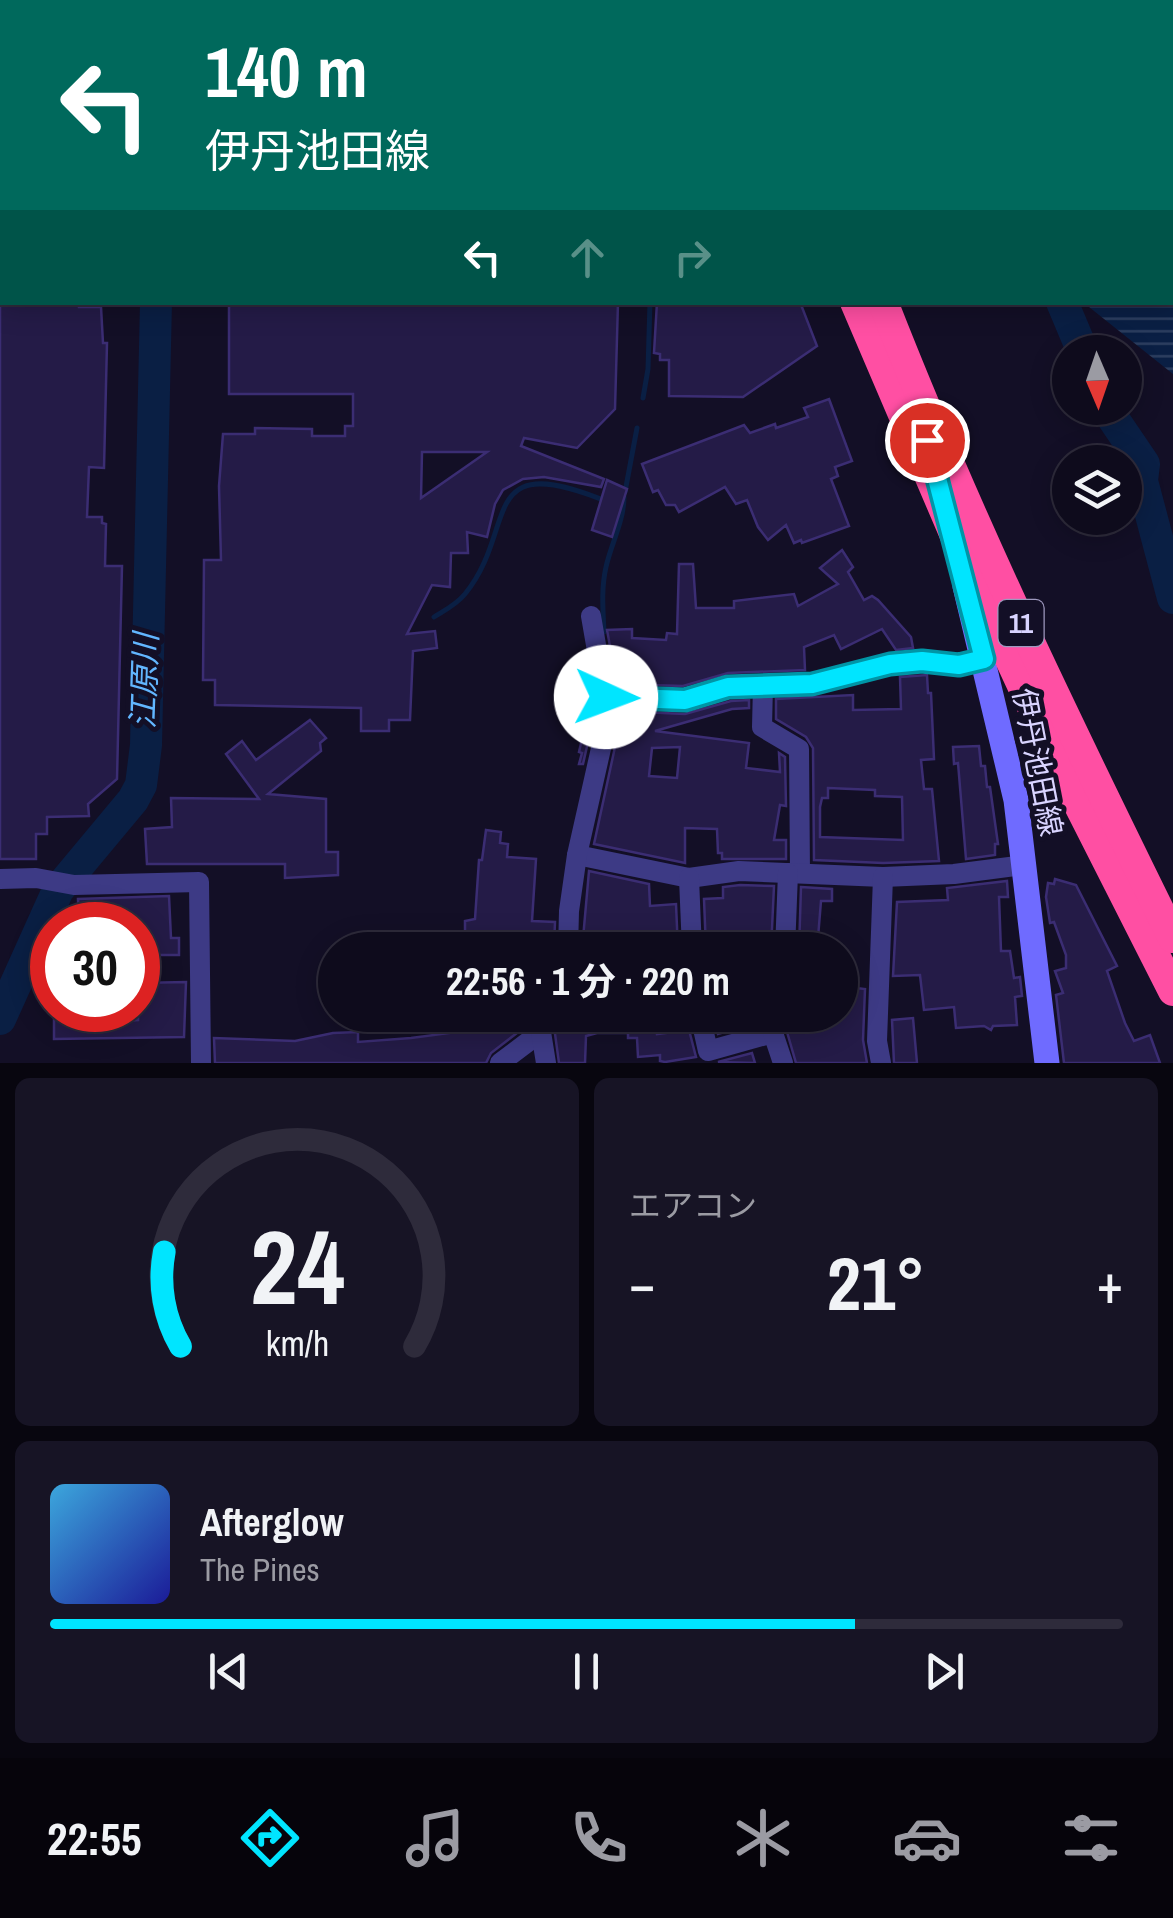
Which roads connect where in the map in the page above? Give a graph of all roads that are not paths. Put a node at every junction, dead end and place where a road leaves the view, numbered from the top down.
1 (857, 305) edge
2 (883, 305) edge
3 (897, 305) edge
4 (591, 616) dead end
5 (984, 659) junction
6 (764, 685) junction
7 (1061, 693) dead end
8 (606, 697) junction
9 (576, 855) junction
10 (1024, 865) junction
11 (794, 873) junction
12 (883, 877) junction
13 (689, 878) junction
14 (0, 879) edge
15 (1173, 912) edge
16 (568, 932) edge
17 (691, 932) edge
18 (788, 932) edge
19 (1173, 938) edge
20 (1173, 992) edge
21 (536, 1032) edge
22 (544, 1032) edge
23 (704, 1032) edge
24 (754, 1032) edge
25 (776, 1032) edge
26 (201, 1063) edge
27 (500, 1063) edge
28 (546, 1063) edge
29 (783, 1063) edge
30 (880, 1063) edge
31 (1046, 1063) edge

1 - 20 highway, 11, bridge
2 - 19 highway, 11, bridge
3 - 5 main road, 伊丹池田線
4 - 8 street
5 - 6 street
5 - 10 main road, 伊丹池田線
6 - 8 street
6 - 11 street
7 - 15 street
8 - 9 street
9 - 13 street
9 - 16 street
10 - 12 street
10 - 31 main road, 伊丹池田線
11 - 12 street
11 - 13 street
11 - 18 street
12 - 30 street
13 - 17 street
14 - 26 street
21 - 27 street
22 - 28 street
23 - 24 street
25 - 29 street

